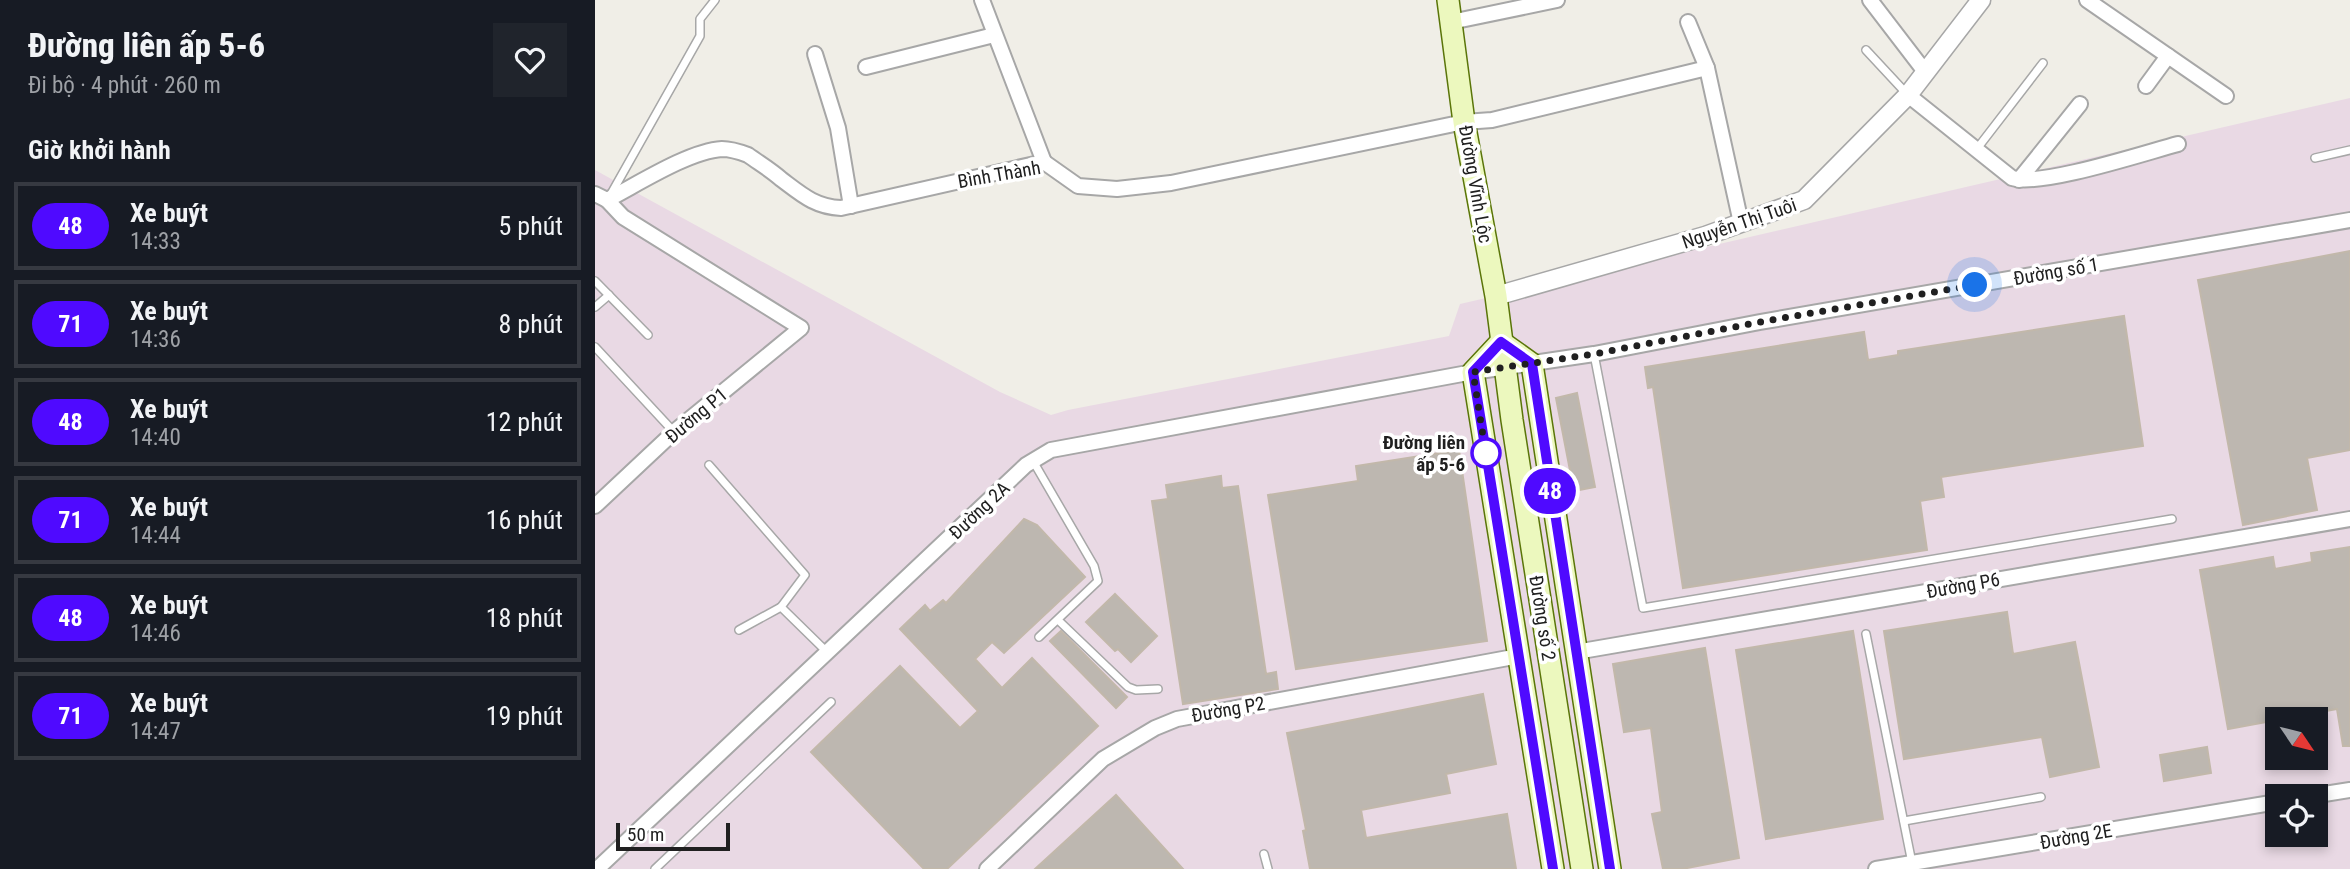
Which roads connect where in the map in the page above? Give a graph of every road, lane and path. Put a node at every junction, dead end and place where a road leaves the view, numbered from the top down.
1 (715, 0) edge
2 (982, 0) edge
3 (1448, 0) edge
4 (1557, 0) edge
5 (1870, 0) edge
6 (1981, 0) edge
7 (2087, 0) edge
8 (1451, 22) junction
9 (1688, 22) dead end
10 (994, 35) junction
11 (1866, 50) dead end
12 (815, 54) dead end
13 (2168, 56) junction
14 (2043, 63) dead end
15 (866, 67) dead end
16 (1707, 68) junction
17 (1926, 73) junction
18 (2146, 86) dead end
19 (1908, 95) junction
20 (2226, 96) dead end
21 (2080, 104) dead end
22 (1464, 122) junction
23 (2178, 144) dead end
24 (1975, 150) junction
25 (2350, 150) edge
26 (2315, 158) dead end
27 (1044, 162) junction
28 (2019, 180) junction
29 (601, 197) edge
30 (851, 206) junction
31 (2350, 220) edge
32 (1741, 223) junction
33 (595, 281) edge
34 (609, 295) junction
35 (1496, 296) junction
36 (595, 307) edge
37 (648, 335) dead end
38 (1501, 342) junction
39 (595, 347) edge
40 (1594, 354) junction
41 (1532, 364) junction
42 (1507, 368) junction
43 (1473, 372) junction
44 (674, 432) junction
45 (1033, 461) junction
46 (709, 465) dead end
47 (595, 506) edge
48 (2172, 519) dead end
49 (2350, 519) edge
50 (781, 607) junction
51 (1058, 620) junction
52 (739, 630) dead end
53 (1866, 634) dead end
54 (1039, 637) dead end
55 (828, 652) junction
56 (1576, 652) junction
57 (1519, 656) junction
58 (1159, 690) dead end
59 (831, 702) dead end
60 (2350, 790) edge
61 (2328, 793) edge
62 (2041, 797) dead end
63 (2265, 804) edge
64 (1904, 821) junction
65 (1264, 855) dead end
66 (1912, 863) junction
67 (597, 869) edge
68 (655, 869) edge
69 (987, 869) edge
70 (1268, 869) edge
71 (1553, 869) edge
72 (1582, 869) edge
73 (1610, 869) edge
74 (1876, 869) edge

1 - 29 lane
2 - 10 street
3 - 8 main road, Đường Vĩnh Lộc
4 - 8 street
5 - 17 street
6 - 17 street, Nguyễn Thị Tuôi
7 - 13 street
8 - 22 main road, Đường Vĩnh Lộc
9 - 16 street
10 - 15 street
10 - 27 street
11 - 19 lane
12 - 30 street
13 - 18 street
13 - 20 street
14 - 24 lane
16 - 22 street, Bình Thành
16 - 32 street
17 - 19 street, Nguyễn Thị Tuôi
19 - 24 street
19 - 32 street, Nguyễn Thị Tuôi
21 - 28 street
22 - 27 street, Bình Thành
22 - 35 main road, Đường Vĩnh Lộc
23 - 28 street
24 - 28 street
25 - 26 lane
27 - 30 street, Bình Thành
29 - 30 street, Bình Thành
29 - 44 street, Đường P1
31 - 40 street, Đường số 1
32 - 35 street, Nguyễn Thị Tuôi
33 - 34 lane
34 - 36 lane
34 - 37 lane
35 - 38 main road, Đường Vĩnh Lộc
38 - 41 main road
38 - 42 main road, Đường Vĩnh Lộc
38 - 43 main road
39 - 44 lane
40 - 41 street, Đường số 1
40 - 48 lane
41 - 42 street, Đường số 1
41 - 56 main road, Đường số 2
42 - 43 street, Đường số 1
42 - 72 main road, Đường số 2
43 - 45 street, Đường 2A
43 - 57 main road, Đường số 2
44 - 47 street, Đường P1
45 - 51 lane
45 - 55 street, Đường 2A
46 - 50 lane
49 - 56 street, Đường P6
50 - 52 lane
50 - 55 lane
51 - 54 lane
51 - 58 lane
53 - 64 lane
55 - 67 street, Đường 2A
56 - 73 main road, Đường số 2
57 - 69 street, Đường P2
57 - 71 main road, Đường số 2
59 - 68 lane
60 - 61 street
62 - 64 lane
63 - 66 street, Đường 2E
64 - 66 lane
65 - 70 lane
66 - 74 street, Đường 2E

